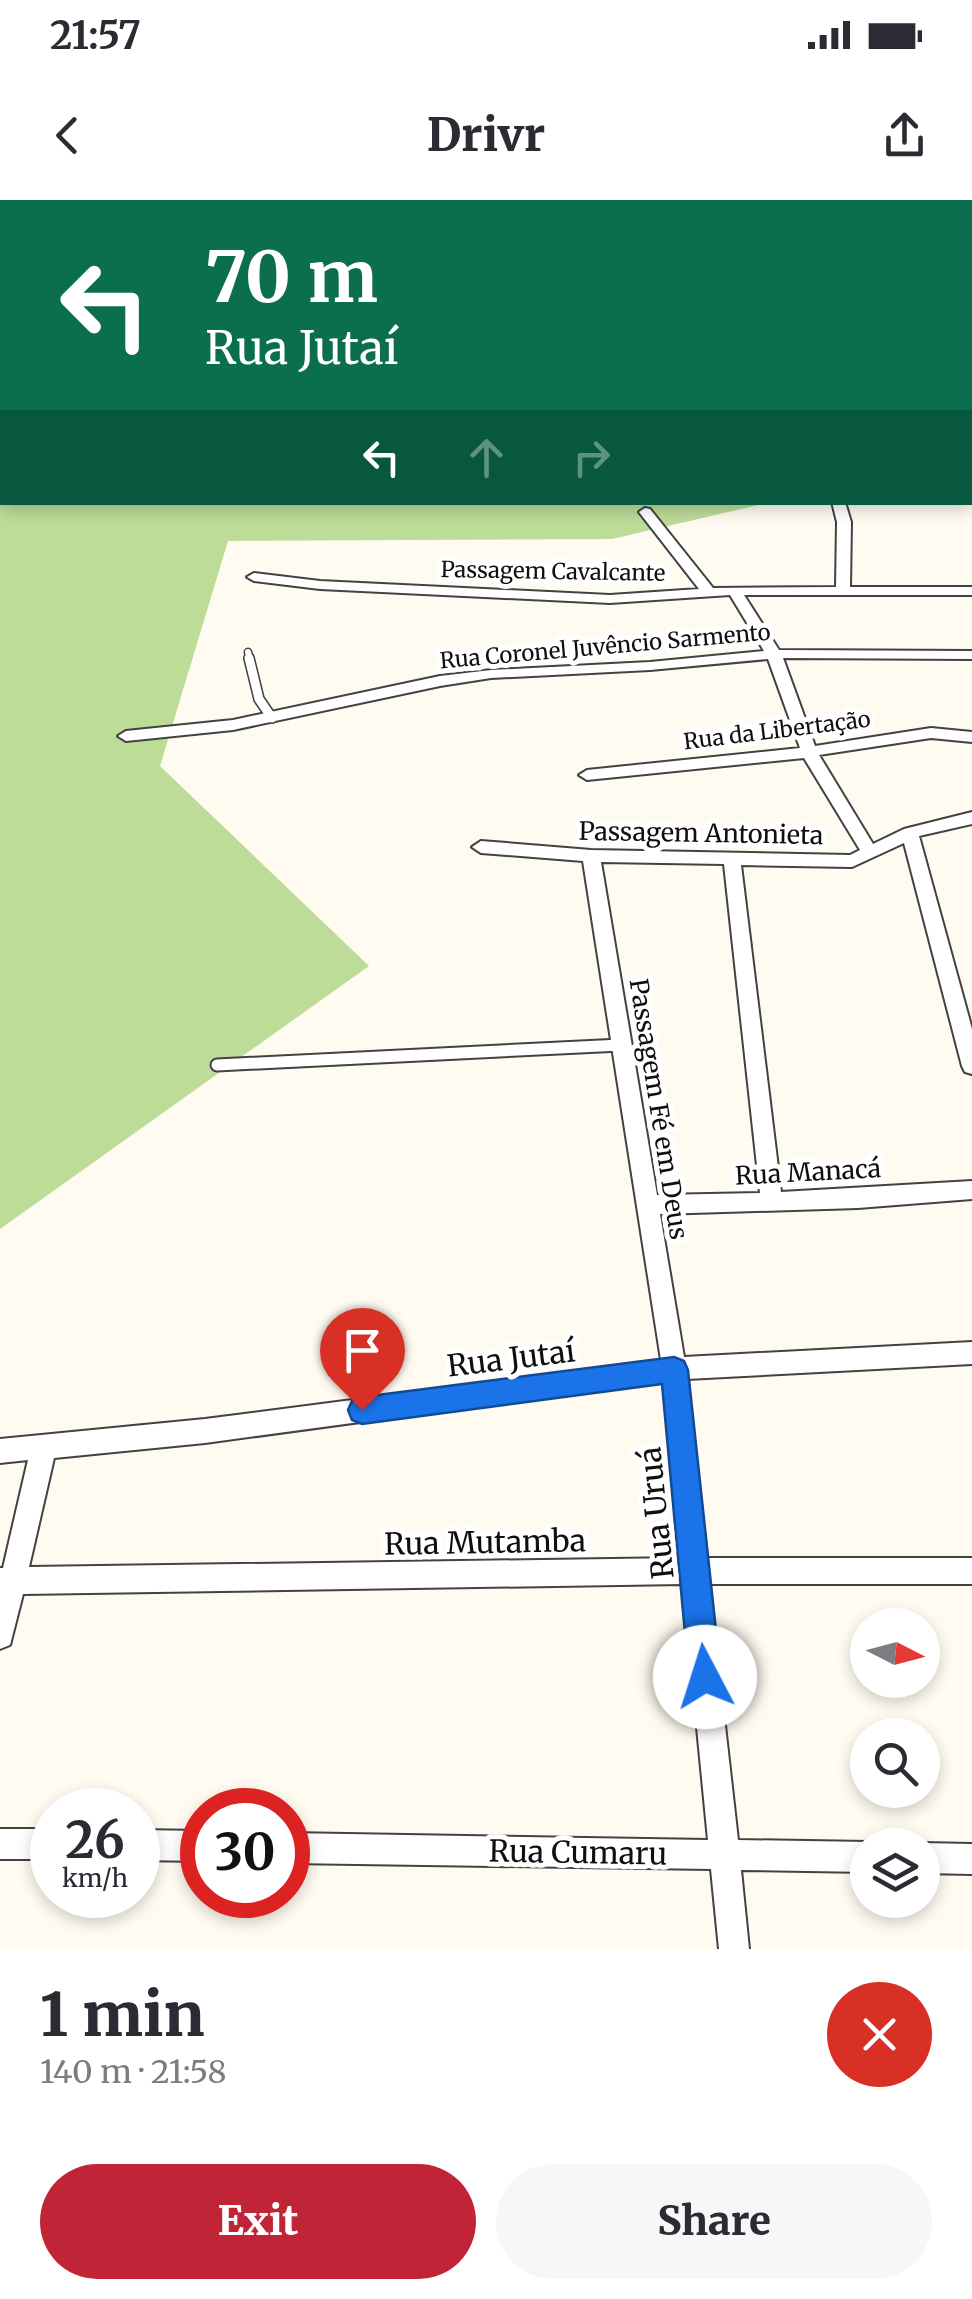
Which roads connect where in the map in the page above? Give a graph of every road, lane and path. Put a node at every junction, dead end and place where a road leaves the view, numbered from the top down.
1 (839, 505) edge
2 (645, 512) dead end
3 (254, 576) dead end
4 (734, 591) junction
5 (972, 591) edge
6 (843, 593) junction
7 (710, 594) junction
8 (248, 652) dead end
9 (774, 654) junction
10 (972, 655) edge
11 (272, 718) junction
12 (126, 736) dead end
13 (972, 737) edge
14 (809, 752) junction
15 (588, 775) dead end
16 (972, 818) edge
17 (910, 832) junction
18 (481, 847) dead end
19 (870, 852) junction
20 (591, 856) junction
21 (732, 861) junction
22 (621, 1045) junction
23 (217, 1065) dead end
24 (972, 1066) edge
25 (972, 1190) edge
26 (772, 1203) junction
27 (646, 1205) junction
28 (972, 1353) edge
29 (674, 1370) junction
30 (44, 1447) junction
31 (0, 1451) edge
32 (695, 1571) junction
33 (972, 1571) edge
34 (6, 1581) edge
35 (0, 1636) edge
36 (0, 1844) edge
37 (30, 1844) edge
38 (310, 1848) edge
39 (721, 1854) junction
40 (850, 1857) edge
41 (940, 1858) edge
42 (972, 1859) edge
43 (734, 1949) edge

1 - 6 street
2 - 7 street
3 - 7 street, Passagem Cavalcante
4 - 6 street, Passagem Cavalcante
4 - 7 street, Passagem Cavalcante
4 - 9 street
5 - 6 street, Passagem Cavalcante
8 - 11 lane
9 - 10 street, Rua Coronel Juvêncio Sarmento
9 - 11 street, Rua Coronel Juvêncio Sarmento
9 - 14 street
11 - 12 street, Rua Coronel Juvêncio Sarmento
13 - 14 street, Rua da Libertação
14 - 15 street, Rua da Libertação
14 - 19 street
16 - 17 street, Passagem Antonieta
17 - 19 street, Passagem Antonieta
17 - 24 street
18 - 20 street, Passagem Antonieta
19 - 21 street, Passagem Antonieta
20 - 21 street, Passagem Antonieta
20 - 22 street, Passagem Fé em Deus
21 - 26 street
22 - 23 lane
22 - 27 street, Passagem Fé em Deus
25 - 26 street, Rua Manacá
26 - 27 street, Rua Manacá
27 - 29 street, Passagem Fé em Deus
28 - 29 street, Rua Jutaí
29 - 30 street, Rua Jutaí
29 - 32 street, Rua Uruá
30 - 31 street, Rua Jutaí
30 - 34 street
32 - 33 street, Rua Mutamba
32 - 34 street, Rua Mutamba
32 - 39 street, Rua Uruá
34 - 35 street
36 - 37 street
38 - 39 street, Rua Cumaru
39 - 40 street, Rua Cumaru
39 - 43 street, Rua Uruá
41 - 42 street

